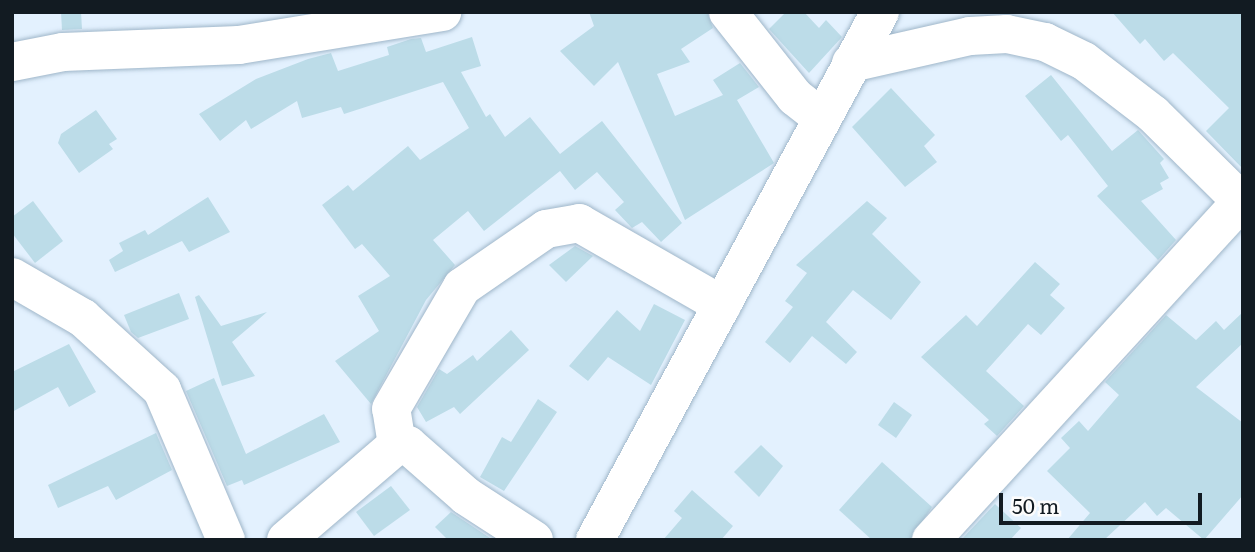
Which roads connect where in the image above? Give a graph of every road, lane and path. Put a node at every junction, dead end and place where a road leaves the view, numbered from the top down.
1 (442, 12) edge
2 (728, 12) edge
3 (880, 12) edge
4 (12, 62) edge
5 (851, 63) junction
6 (822, 118) junction
7 (1242, 201) edge
8 (12, 277) edge
9 (722, 306) junction
10 (397, 445) junction
11 (226, 540) edge
12 (286, 540) edge
13 (534, 540) edge
14 (594, 540) edge
15 (931, 540) edge

1 - 4 street
2 - 6 street
3 - 5 street
5 - 6 street
5 - 7 street
6 - 9 street
7 - 15 street
8 - 11 street
9 - 10 street
9 - 14 street
10 - 12 street
10 - 13 street

